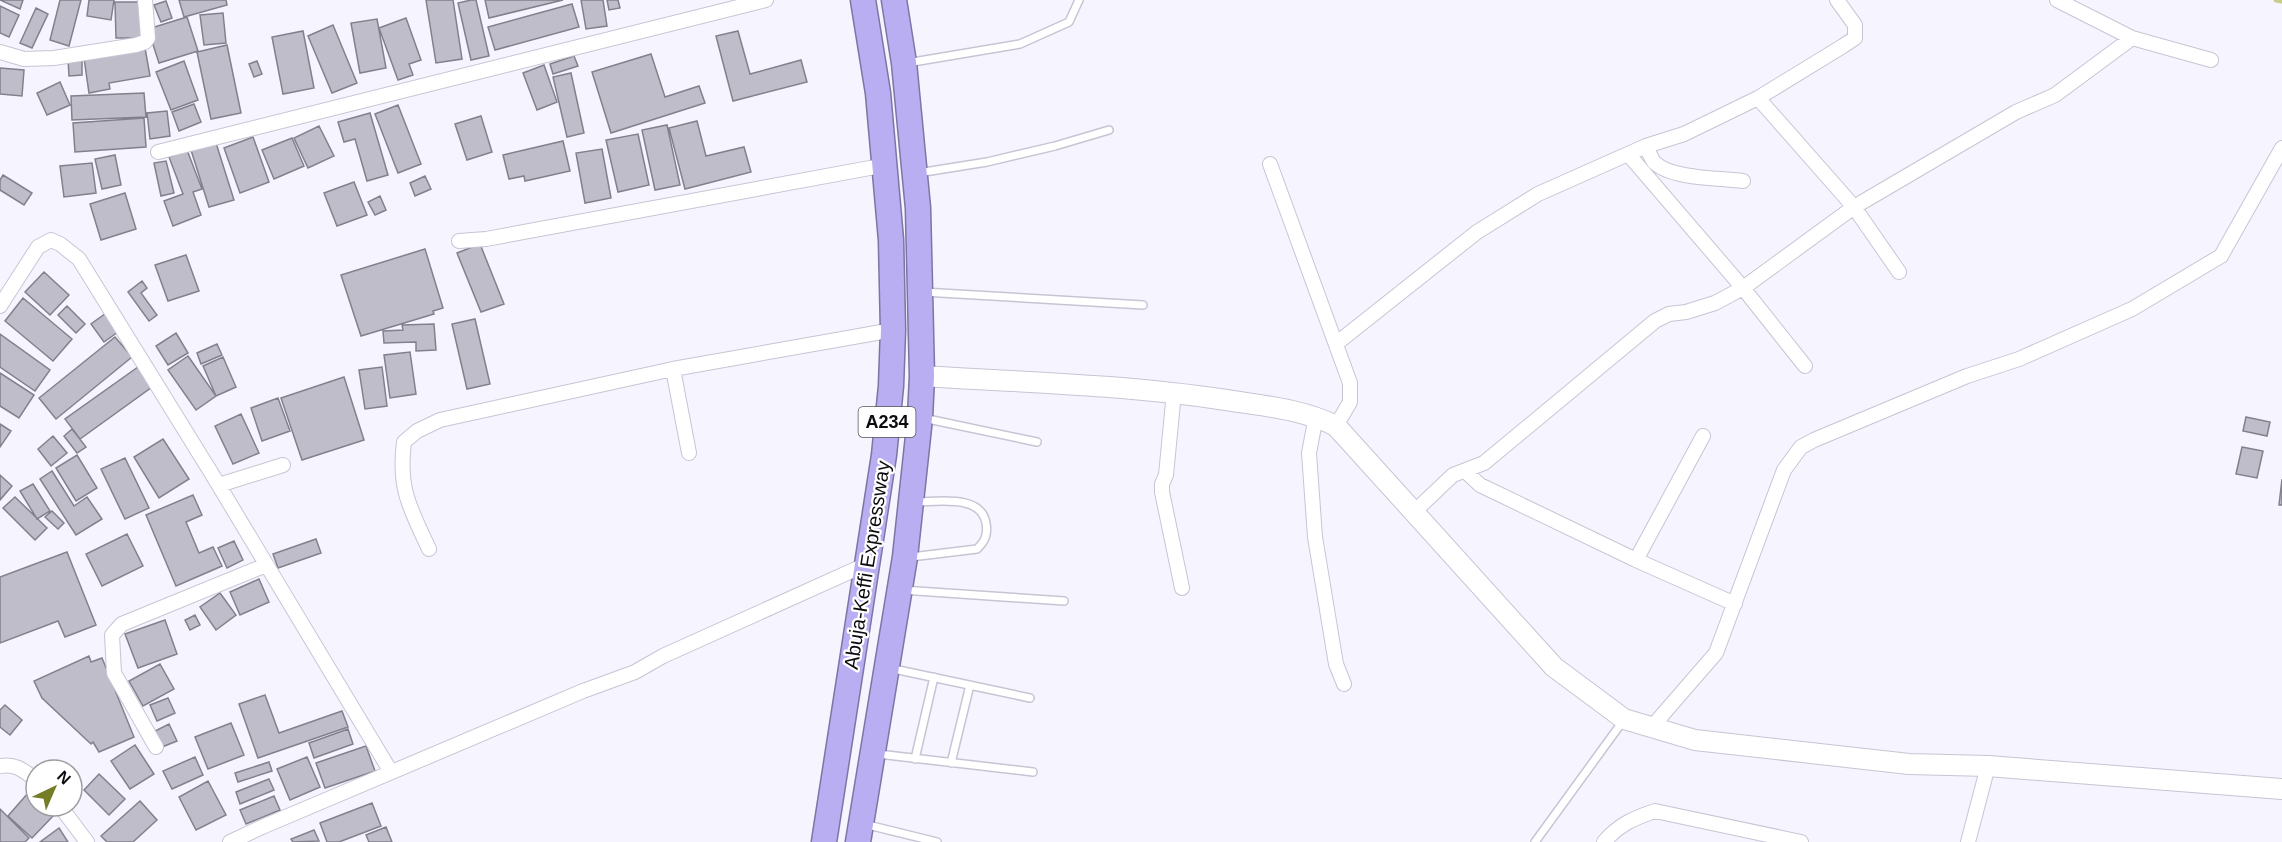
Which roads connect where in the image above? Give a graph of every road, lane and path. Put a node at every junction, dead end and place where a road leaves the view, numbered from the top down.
1 (145, 0) edge
2 (766, 0) edge
3 (863, 0) edge
4 (894, 0) edge
5 (1079, 0) edge
6 (1837, 0) edge
7 (2057, 0) edge
8 (2132, 38) junction
9 (0, 52) edge
10 (2211, 60) dead end
11 (904, 63) junction
12 (1758, 98) junction
13 (1109, 130) dead end
14 (1646, 146) junction
15 (2282, 148) edge
16 (158, 152) dead end
17 (1628, 154) junction
18 (1270, 164) dead end
19 (886, 165) junction
20 (916, 173) junction
21 (1743, 181) dead end
22 (1854, 207) junction
23 (459, 241) dead end
24 (1899, 272) dead end
25 (1743, 288) junction
26 (920, 292) junction
27 (1143, 305) dead end
28 (0, 306) edge
29 (893, 330) junction
30 (1337, 344) junction
31 (1805, 366) dead end
32 (673, 369) junction
33 (922, 376) junction
34 (1174, 392) junction
35 (1316, 416) junction
36 (920, 418) junction
37 (1336, 426) junction
38 (1703, 436) dead end
39 (1037, 442) dead end
40 (689, 453) dead end
41 (283, 465) dead end
42 (1465, 471) junction
43 (219, 485) junction
44 (911, 502) junction
45 (1415, 511) junction
46 (429, 549) dead end
47 (905, 557) junction
48 (1636, 560) junction
49 (867, 564) junction
50 (266, 565) junction
51 (1182, 588) dead end
52 (900, 589) junction
53 (1064, 601) dead end
54 (1736, 604) junction
55 (887, 668) junction
56 (934, 677) junction
57 (1344, 684) dead end
58 (970, 685) junction
59 (1030, 698) dead end
60 (1624, 719) junction
61 (1651, 728) junction
62 (156, 747) dead end
63 (873, 754) junction
64 (915, 759) junction
65 (951, 763) junction
66 (0, 766) edge
67 (1988, 766) junction
68 (24, 770) edge
69 (391, 772) junction
70 (1033, 772) dead end
71 (2282, 789) edge
72 (69, 818) edge
73 (860, 832) edge
74 (1774, 839) edge
75 (87, 842) edge
76 (230, 842) edge
77 (824, 842) edge
78 (937, 842) edge
79 (1534, 842) edge
80 (1604, 842) edge
81 (1801, 842) edge
82 (1968, 842) edge

1 - 9 street
2 - 16 street
3 - 19 highway, Abuja-Keffi Expressway / A234
4 - 11 highway, Abuja-Keffi Expressway / A234
5 - 11 lane
6 - 12 street
7 - 8 street
8 - 10 street
8 - 22 street
11 - 20 highway, Abuja-Keffi Expressway / A234
12 - 14 street
12 - 22 street
13 - 20 lane
14 - 17 street
14 - 21 street
15 - 54 street
17 - 25 street
17 - 30 street
18 - 30 street
19 - 23 street
19 - 29 highway, Abuja-Keffi Expressway / A234
20 - 26 highway, Abuja-Keffi Expressway / A234
22 - 24 street
22 - 25 street
25 - 31 street
25 - 42 street
26 - 27 lane
26 - 33 highway, Abuja-Keffi Expressway / A234
28 - 43 street
29 - 32 street
29 - 49 highway, Abuja-Keffi Expressway / A234
30 - 37 street
32 - 40 street
32 - 46 street
33 - 34 street
33 - 36 highway, Abuja-Keffi Expressway / A234
34 - 35 street
34 - 51 street
35 - 37 street
35 - 57 street
36 - 39 lane
36 - 44 highway, Abuja-Keffi Expressway / A234
37 - 45 street
38 - 48 street
41 - 43 street
42 - 45 street
42 - 48 street
43 - 50 street
44 - 47 highway, Abuja-Keffi Expressway / A234
44 - 47 lane
45 - 60 street
47 - 52 highway, Abuja-Keffi Expressway / A234
48 - 54 street
49 - 69 street
49 - 77 highway, Abuja-Keffi Expressway / A234
50 - 62 street
50 - 69 street
52 - 53 lane
52 - 55 highway, Abuja-Keffi Expressway / A234
54 - 61 street
55 - 56 lane
55 - 63 highway, Abuja-Keffi Expressway / A234
56 - 58 lane
56 - 64 lane
58 - 59 lane
58 - 65 lane
60 - 61 street
60 - 79 lane
61 - 67 street
63 - 64 lane
63 - 73 highway, Abuja-Keffi Expressway / A234
64 - 65 lane
65 - 70 lane
66 - 68 street
67 - 71 street
67 - 82 street
69 - 76 street
72 - 75 street
73 - 78 lane
74 - 80 street
74 - 81 street

